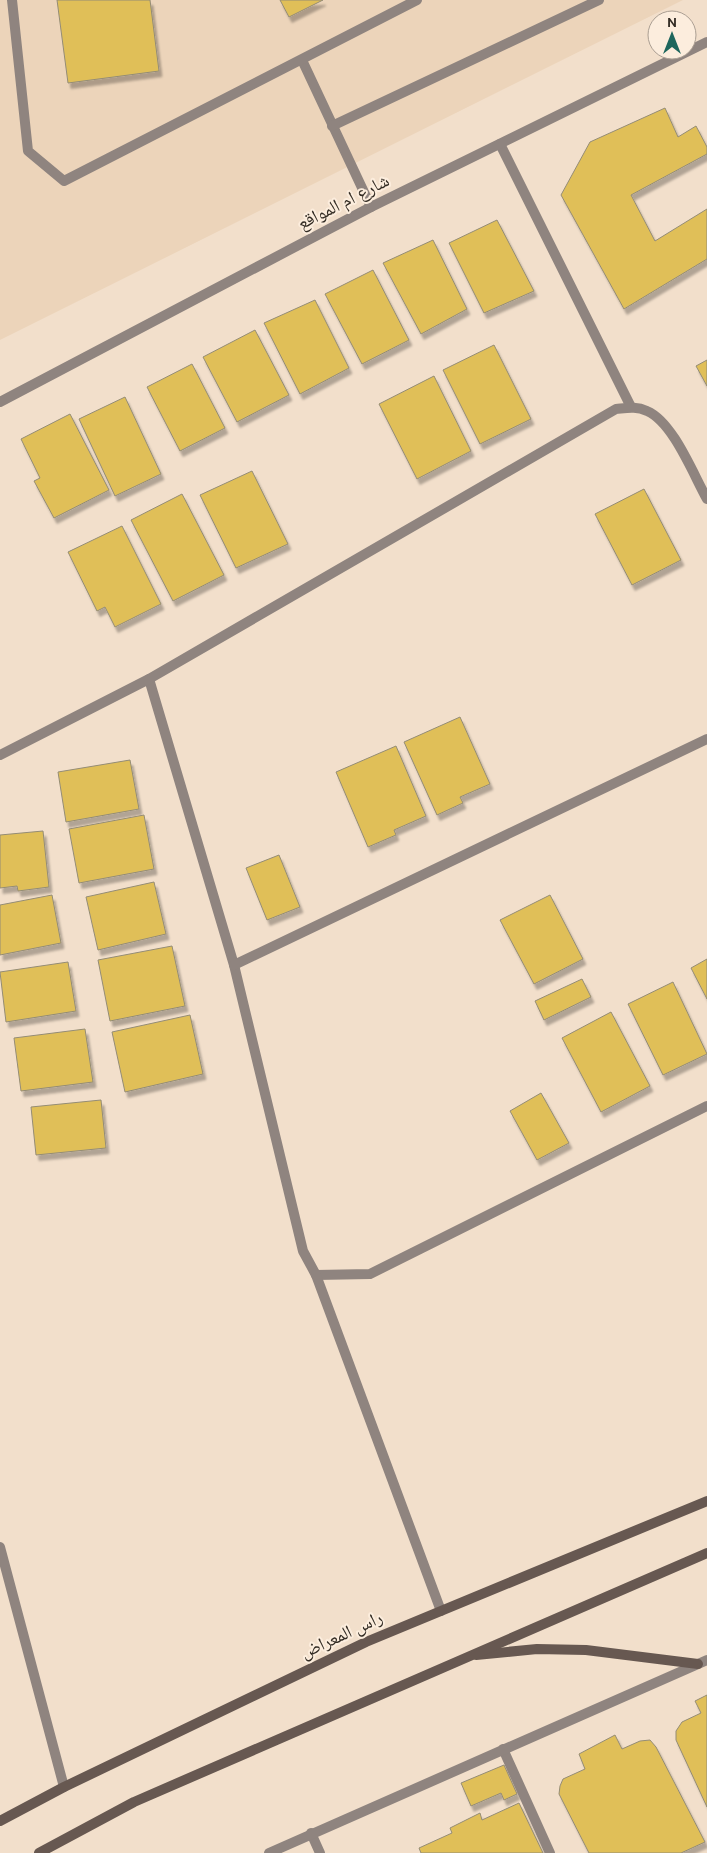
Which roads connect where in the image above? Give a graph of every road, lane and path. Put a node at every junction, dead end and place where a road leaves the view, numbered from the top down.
1 (12, 0) edge
2 (417, 0) edge
3 (599, 0) edge
4 (707, 42) edge
5 (302, 60) junction
6 (332, 126) junction
7 (500, 144) junction
8 (371, 207) junction
9 (0, 402) edge
10 (631, 407) junction
11 (707, 499) edge
12 (148, 679) junction
13 (707, 739) edge
14 (0, 755) edge
15 (234, 965) junction
16 (707, 1106) edge
17 (316, 1275) junction
18 (707, 1500) edge
19 (0, 1547) edge
20 (707, 1552) edge
21 (441, 1611) junction
22 (468, 1655) junction
23 (702, 1662) edge
24 (503, 1749) junction
25 (64, 1786) junction
26 (0, 1821) edge
27 (311, 1833) junction
28 (39, 1853) edge
29 (269, 1853) edge
30 (320, 1853) edge
31 (550, 1853) edge

1 - 5 street
2 - 5 street
3 - 6 street
4 - 7 street, شارع ام المواقع
5 - 6 street
6 - 8 street
7 - 8 street, شارع ام المواقع
7 - 10 street
8 - 9 street, شارع ام المواقع
10 - 11 street
10 - 12 street
12 - 14 street
12 - 15 street
13 - 15 street
15 - 17 street
16 - 17 street
17 - 21 street
18 - 21 street, راس المعراض
19 - 25 street
20 - 22 street
21 - 25 street, راس المعراض
22 - 23 street
22 - 28 street
23 - 24 street
24 - 27 street
24 - 31 street
25 - 26 street, راس المعراض
27 - 29 street
27 - 30 street

